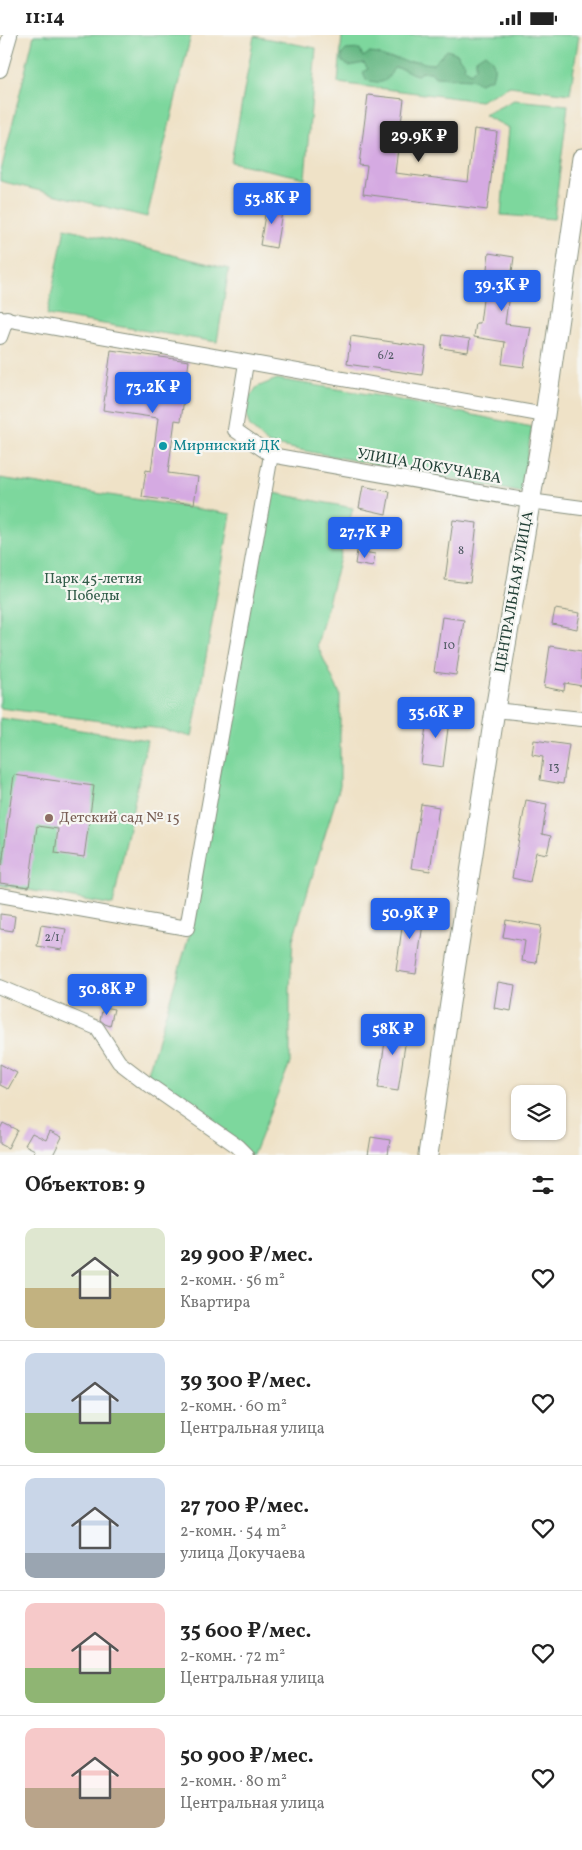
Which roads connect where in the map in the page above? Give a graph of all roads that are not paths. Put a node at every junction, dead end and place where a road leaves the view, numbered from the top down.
1 (10, 35) edge
2 (0, 70) edge
3 (582, 158) edge
4 (3, 318) edge
5 (0, 337) edge
6 (246, 363) junction
7 (545, 415) junction
8 (271, 455) junction
9 (530, 501) junction
10 (582, 508) edge
11 (495, 710) junction
12 (582, 719) edge
13 (0, 895) edge
14 (0, 987) edge
15 (246, 1155) edge
16 (428, 1155) edge

1 - 2 street
3 - 7 street, ЦЕНТРАЛЬНАЯ УЛИЦА
4 - 5 street
4 - 6 street
6 - 7 street
6 - 8 street
7 - 9 street, ЦЕНТРАЛЬНАЯ УЛИЦА
8 - 9 street, УЛИЦА ДОКУЧАЕВА
8 - 13 street
9 - 10 street, УЛИЦА ДОКУЧАЕВА
9 - 11 street, ЦЕНТРАЛЬНАЯ УЛИЦА
11 - 12 street
11 - 16 street, ЦЕНТРАЛЬНАЯ УЛИЦА
14 - 15 street

